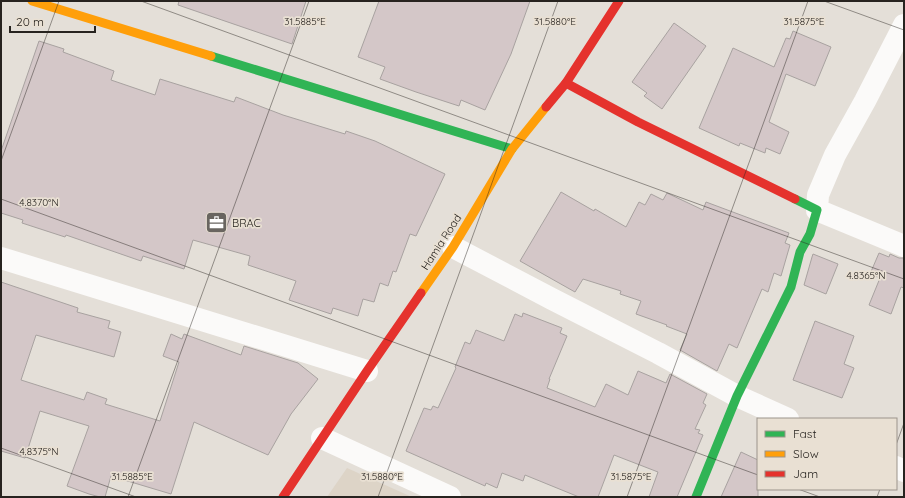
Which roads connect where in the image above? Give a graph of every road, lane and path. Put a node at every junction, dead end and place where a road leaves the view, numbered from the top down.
1 (32, 1) edge
2 (619, 1) edge
3 (904, 26) edge
4 (566, 82) junction
5 (512, 149) junction
6 (817, 210) junction
7 (904, 246) edge
8 (453, 247) junction
9 (1, 258) edge
10 (367, 371) junction
11 (737, 396) junction
12 (786, 418) edge
13 (322, 438) junction
14 (283, 497) edge
15 (450, 497) edge
16 (696, 497) edge

1 - 5 street
2 - 4 street, Hamia Road
3 - 6 street
4 - 5 street, Hamia Road
4 - 6 street
5 - 8 street, Hamia Road
6 - 7 street
6 - 11 street
8 - 10 street, Hamia Road
8 - 11 street
9 - 10 street
10 - 13 street, Hamia Road
11 - 12 street
11 - 16 street
13 - 14 street, Hamia Road
13 - 15 street

